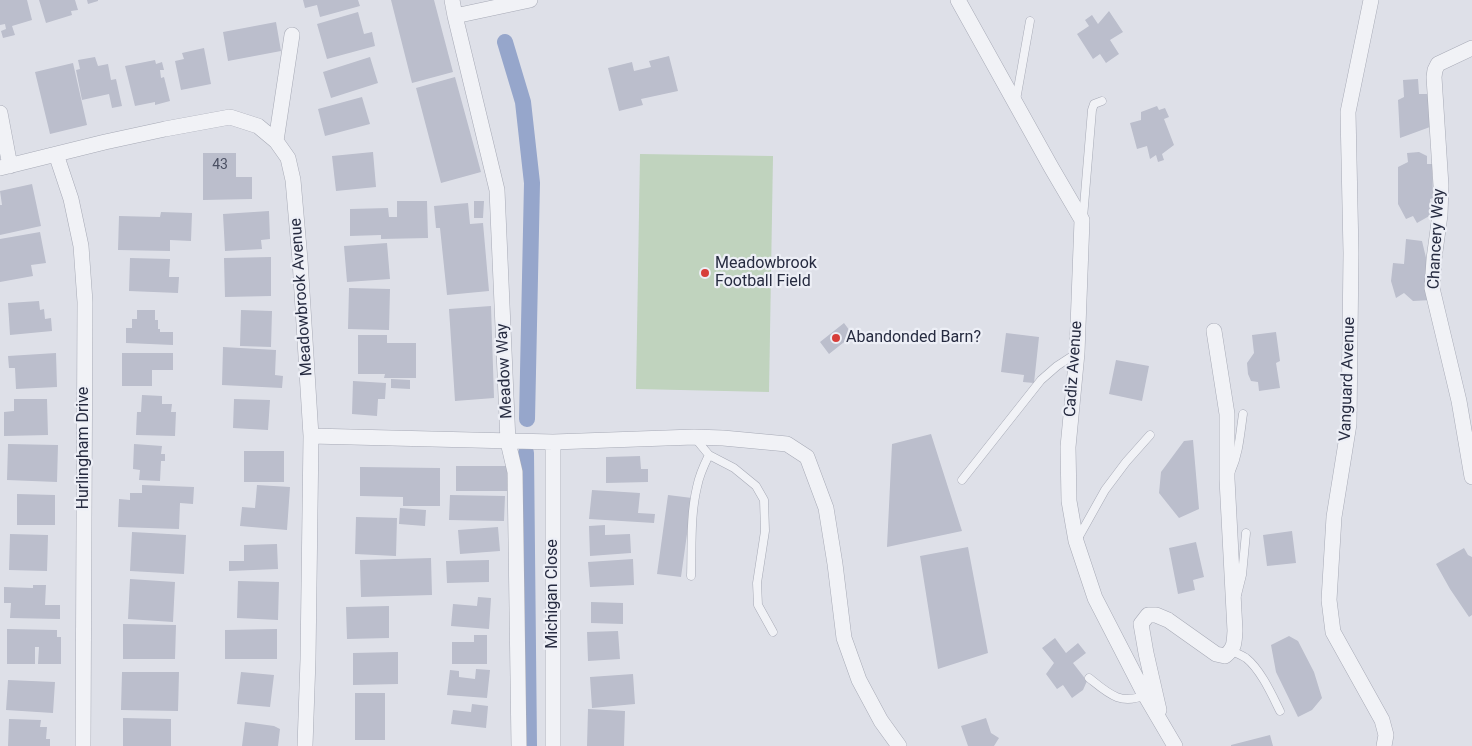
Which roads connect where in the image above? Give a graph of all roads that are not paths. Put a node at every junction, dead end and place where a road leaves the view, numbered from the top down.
1 (452, 0) edge
2 (530, 0) edge
3 (958, 0) edge
4 (1371, 0) edge
5 (455, 16) junction
6 (1030, 21) dead end
7 (292, 35) dead end
8 (1472, 48) edge
9 (1102, 101) dead end
10 (1016, 104) junction
11 (0, 113) edge
12 (276, 141) junction
13 (56, 154) junction
14 (5, 167) edge
15 (1082, 220) junction
16 (1214, 331) dead end
17 (1077, 353) junction
18 (1243, 414) dead end
19 (1150, 435) dead end
20 (311, 436) junction
21 (694, 437) junction
22 (508, 442) junction
23 (553, 442) junction
24 (709, 455) junction
25 (1472, 477) edge
26 (1227, 479) junction
27 (962, 480) dead end
28 (1246, 534) dead end
29 (1076, 541) junction
30 (691, 576) dead end
31 (1233, 606) junction
32 (773, 632) dead end
33 (1232, 651) junction
34 (1089, 678) dead end
35 (1145, 695) junction
36 (1280, 711) dead end
37 (1162, 722) junction
38 (83, 746) edge
39 (305, 746) edge
40 (519, 746) edge
41 (553, 746) edge
42 (899, 746) edge
43 (1175, 746) edge
44 (1384, 746) edge

1 - 5 street, Meadow Way
2 - 5 street
3 - 10 street
4 - 44 street, Vanguard Avenue
5 - 22 street, Meadow Way
6 - 10 lane
7 - 12 street
8 - 25 street, Chancery Way
9 - 15 lane
10 - 15 street
11 - 14 street
12 - 13 street, Meadowbrook Avenue
12 - 20 street, Meadowbrook Avenue
13 - 14 street, Meadowbrook Avenue
13 - 38 street, Hurlingham Drive
15 - 17 street, Cadiz Avenue
16 - 26 street
17 - 27 lane
17 - 29 street, Cadiz Avenue
18 - 26 lane
19 - 29 lane
20 - 22 street
20 - 39 street, Meadowbrook Avenue
21 - 23 street
21 - 24 lane
21 - 42 street
22 - 23 street
22 - 40 street, Meadow Way
23 - 41 street, Michigan Close
24 - 30 lane
24 - 32 lane
26 - 31 street
28 - 31 lane
29 - 35 street, Cadiz Avenue
31 - 33 street
33 - 36 lane
33 - 37 street
34 - 35 lane
35 - 37 street, Cadiz Avenue
37 - 43 street, Cadiz Avenue

